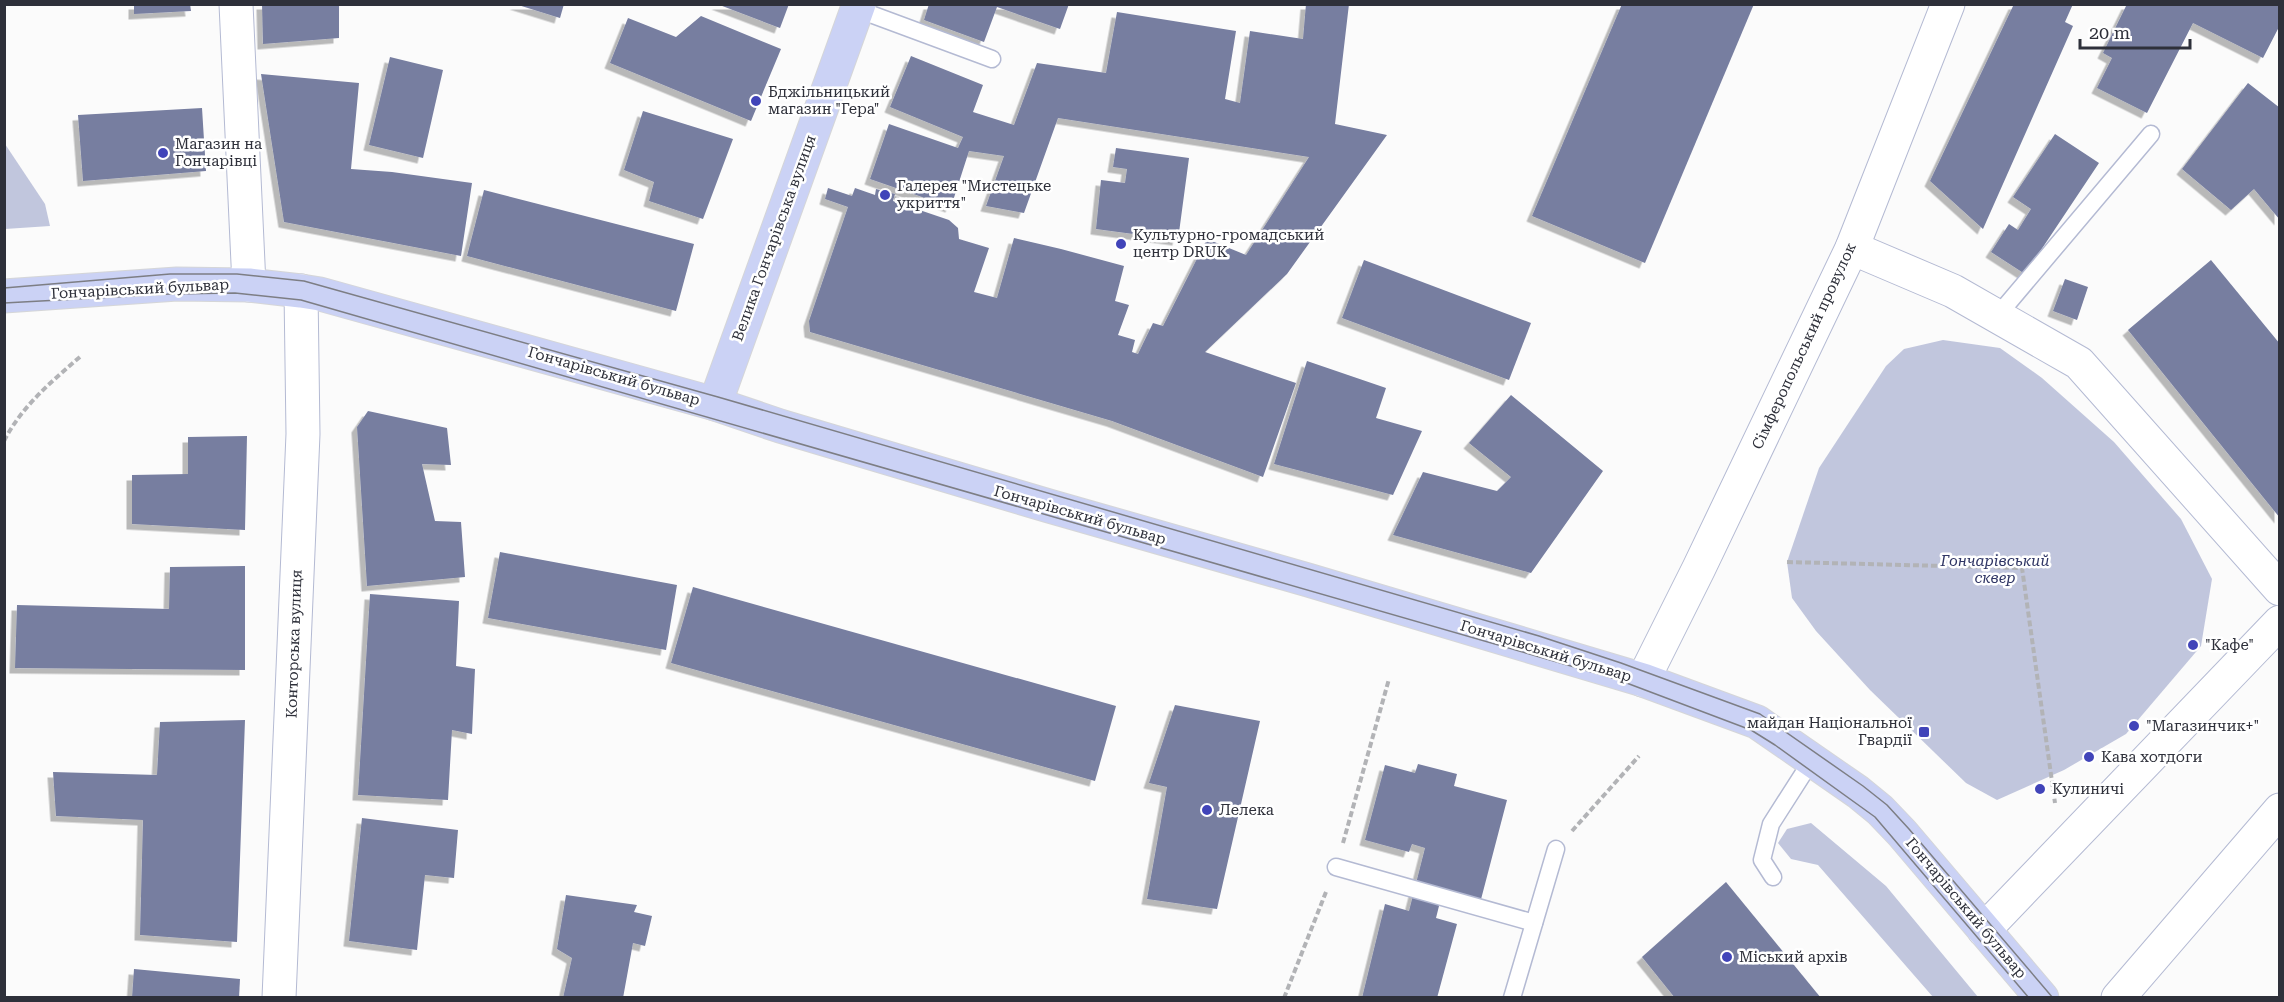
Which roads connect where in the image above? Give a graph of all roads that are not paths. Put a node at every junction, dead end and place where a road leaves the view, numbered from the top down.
1 (236, 4) edge
2 (1948, 4) edge
3 (858, 7) edge
4 (992, 59) dead end
5 (2151, 134) dead end
6 (1852, 248) junction
7 (249, 285) junction
8 (301, 291) junction
9 (4, 296) edge
10 (1998, 315) junction
11 (715, 404) junction
12 (2280, 589) edge
13 (2280, 622) edge
14 (1643, 680) junction
15 (1812, 760) junction
16 (2280, 810) edge
17 (1556, 849) road end
18 (1336, 867) dead end
19 (1773, 877) dead end
20 (1534, 923) junction
21 (1984, 930) junction
22 (279, 998) edge
23 (1512, 998) edge
24 (2042, 998) edge
25 (2118, 998) edge

1 - 7 street
2 - 6 street, Сімферопольський провулок
3 - 4 lane
3 - 11 main road, Велика Гончарівська вулиця
5 - 10 lane
6 - 10 street
6 - 14 street, Сімферопольський провулок
7 - 8 main road, Гончарівський бульвар
7 - 9 main road, Гончарівський бульвар
8 - 11 main road, Гончарівський бульвар
8 - 22 street, Конторська вулиця
10 - 12 street
11 - 14 main road, Гончарівський бульвар
13 - 21 street
14 - 15 main road, Гончарівський бульвар
15 - 19 lane
15 - 21 main road, Гончарівський бульвар
16 - 25 street
17 - 20 lane
18 - 20 lane
20 - 23 lane
21 - 24 main road, Гончарівський бульвар

